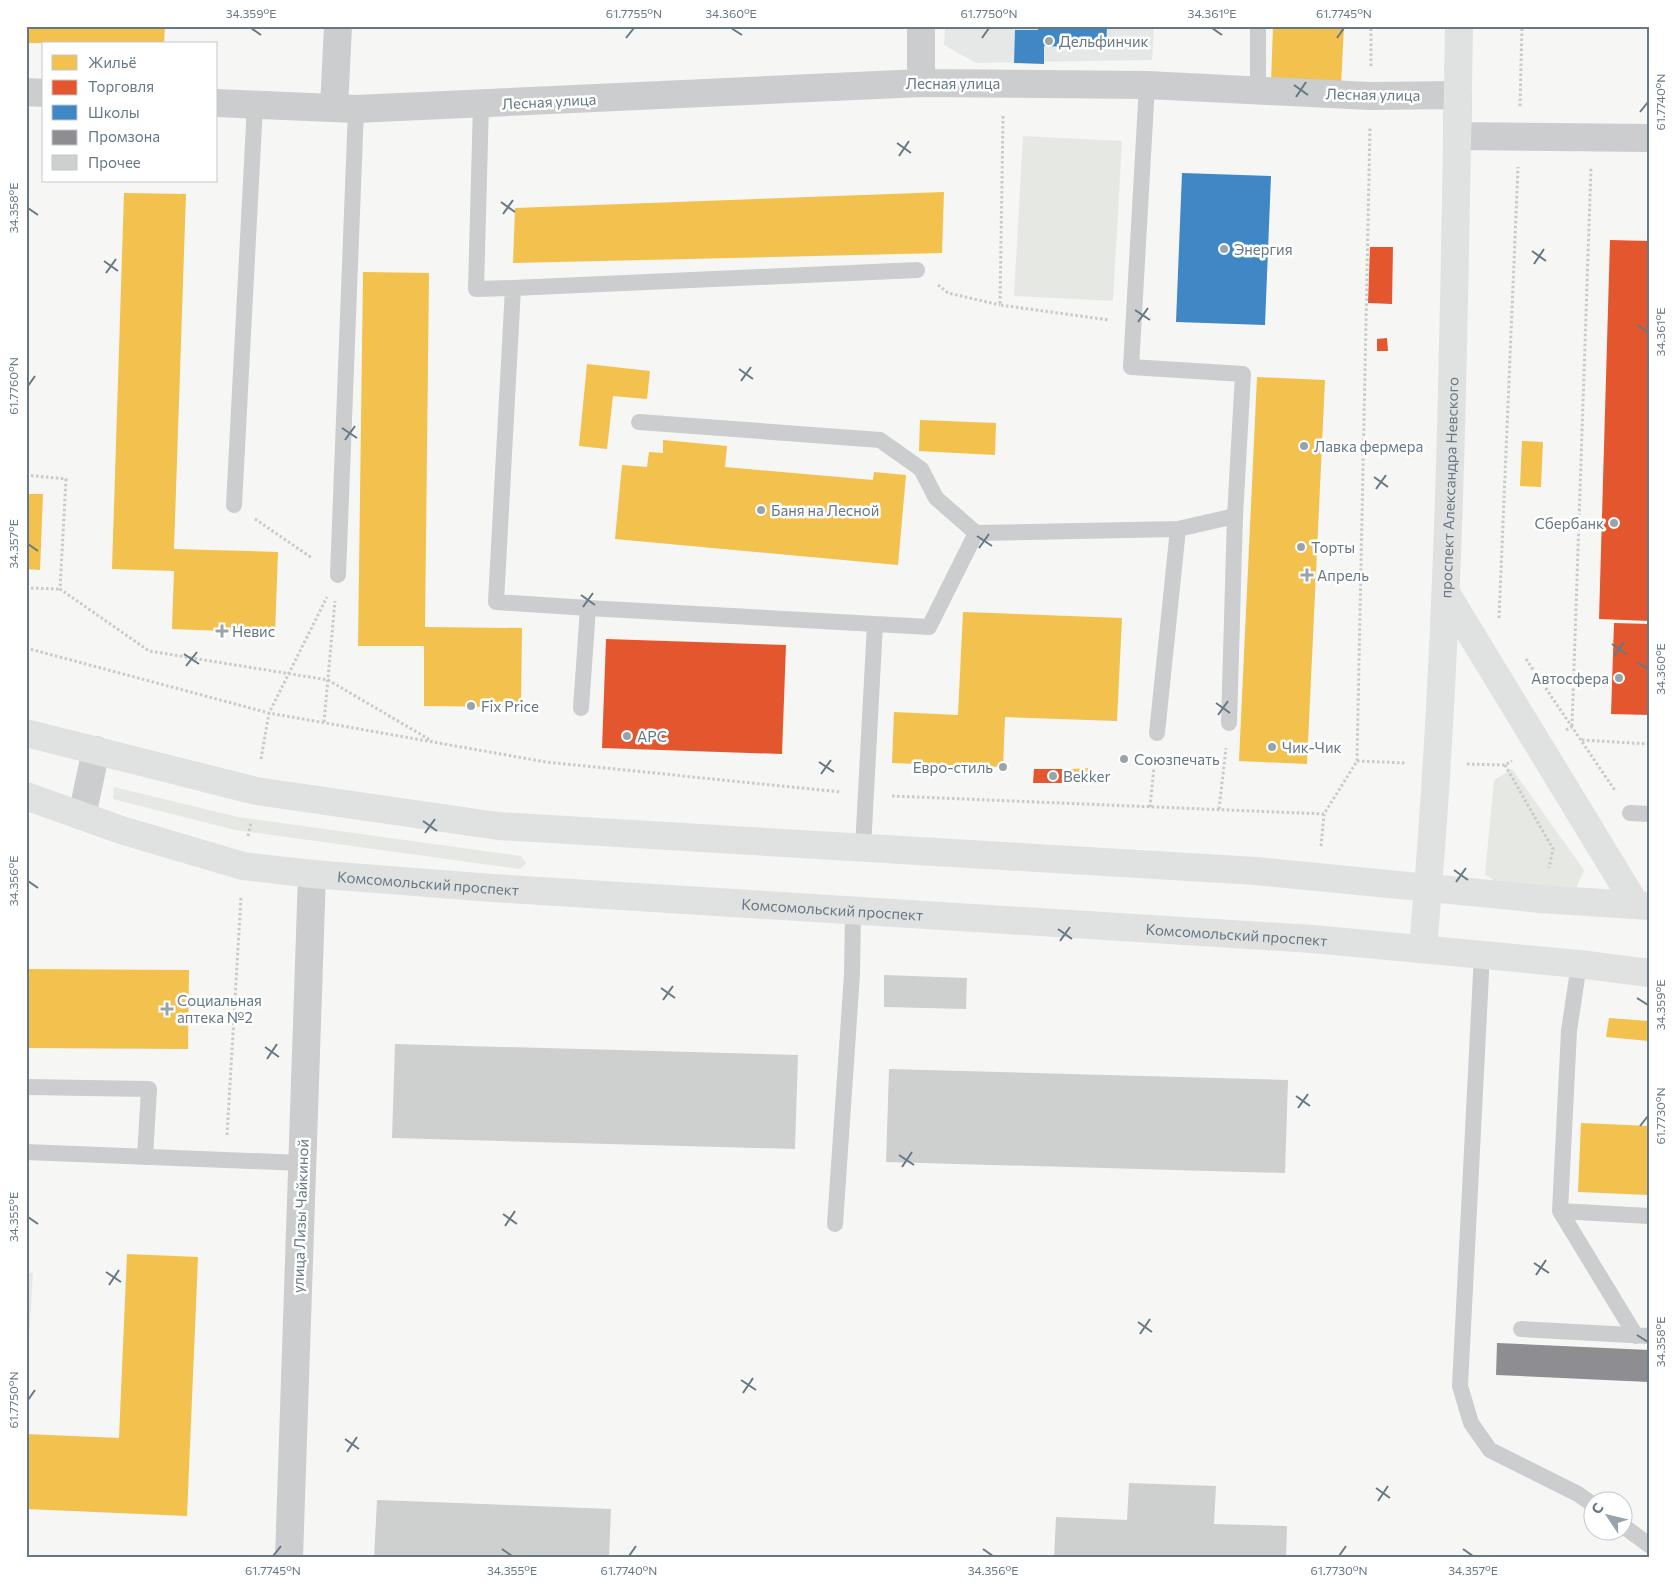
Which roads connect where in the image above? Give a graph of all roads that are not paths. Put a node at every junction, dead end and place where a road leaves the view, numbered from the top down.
1 (338, 26) edge
2 (921, 26) edge
3 (1258, 26) edge
4 (1459, 26) edge
5 (921, 83) junction
6 (1147, 85) junction
7 (1258, 90) junction
8 (26, 92) edge
9 (42, 93) edge
10 (1458, 95) junction
11 (218, 102) edge
12 (481, 104) junction
13 (255, 105) junction
14 (345, 108) junction
15 (1457, 136) junction
16 (1649, 138) edge
17 (917, 270) road end
18 (512, 288) junction
19 (639, 422) dead end
20 (234, 505) road end
21 (1235, 516) junction
22 (1178, 529) junction
23 (976, 533) junction
24 (338, 575) road end
25 (1446, 593) junction
26 (588, 608) junction
27 (875, 624) junction
28 (581, 708) dead end
29 (1229, 723) road end
30 (26, 733) edge
31 (1157, 733) road end
32 (96, 750) junction
33 (26, 796) edge
34 (1630, 813) road end
35 (1649, 814) edge
36 (82, 816) junction
37 (864, 848) junction
38 (312, 874) junction
39 (1428, 888) junction
40 (1642, 905) edge
41 (853, 910) junction
42 (1423, 948) junction
43 (1482, 954) junction
44 (1579, 964) junction
45 (1649, 973) edge
46 (26, 1087) edge
47 (26, 1152) edge
48 (145, 1157) junction
49 (302, 1164) junction
50 (1560, 1211) junction
51 (1649, 1216) edge
52 (835, 1224) dead end
53 (1521, 1329) dead end
54 (1642, 1336) edge
55 (1582, 1497) edge
56 (1632, 1533) edge
57 (1649, 1545) edge
58 (289, 1558) edge

1 - 14 street
2 - 5 street
3 - 7 lane
4 - 10 main road
5 - 6 street, Лесная улица
5 - 12 street, Лесная улица
6 - 7 street, Лесная улица
6 - 21 lane
7 - 10 street, Лесная улица
8 - 9 street
10 - 15 street
11 - 13 street, Лесная улица
12 - 14 street, Лесная улица
12 - 18 lane
13 - 14 street, Лесная улица
13 - 20 lane
14 - 24 lane
15 - 16 street
15 - 25 main road, проспект Александра Невского
17 - 18 lane
18 - 26 lane
19 - 23 lane
21 - 22 lane
21 - 29 lane
22 - 23 lane
22 - 31 lane
23 - 27 lane
25 - 39 main road, проспект Александра Невского
25 - 40 main road
26 - 27 lane
26 - 28 lane
27 - 37 lane
30 - 32 main road
32 - 36 street
32 - 37 main road
33 - 36 main road, Комсомольский проспект
34 - 35 lane
36 - 38 main road, Комсомольский проспект
37 - 39 main road
38 - 41 main road, Комсомольский проспект
38 - 49 street, улица Лизы Чайкиной
39 - 40 main road
39 - 42 main road, проспект Александра Невского
41 - 42 main road, Комсомольский проспект
41 - 52 lane
42 - 43 main road, Комсомольский проспект
43 - 44 main road, Комсомольский проспект
43 - 55 lane
44 - 45 main road, Комсомольский проспект
44 - 50 lane
46 - 48 lane
47 - 48 lane
48 - 49 lane
49 - 58 street, улица Лизы Чайкиной
50 - 51 lane
50 - 54 lane
53 - 54 lane
56 - 57 lane

